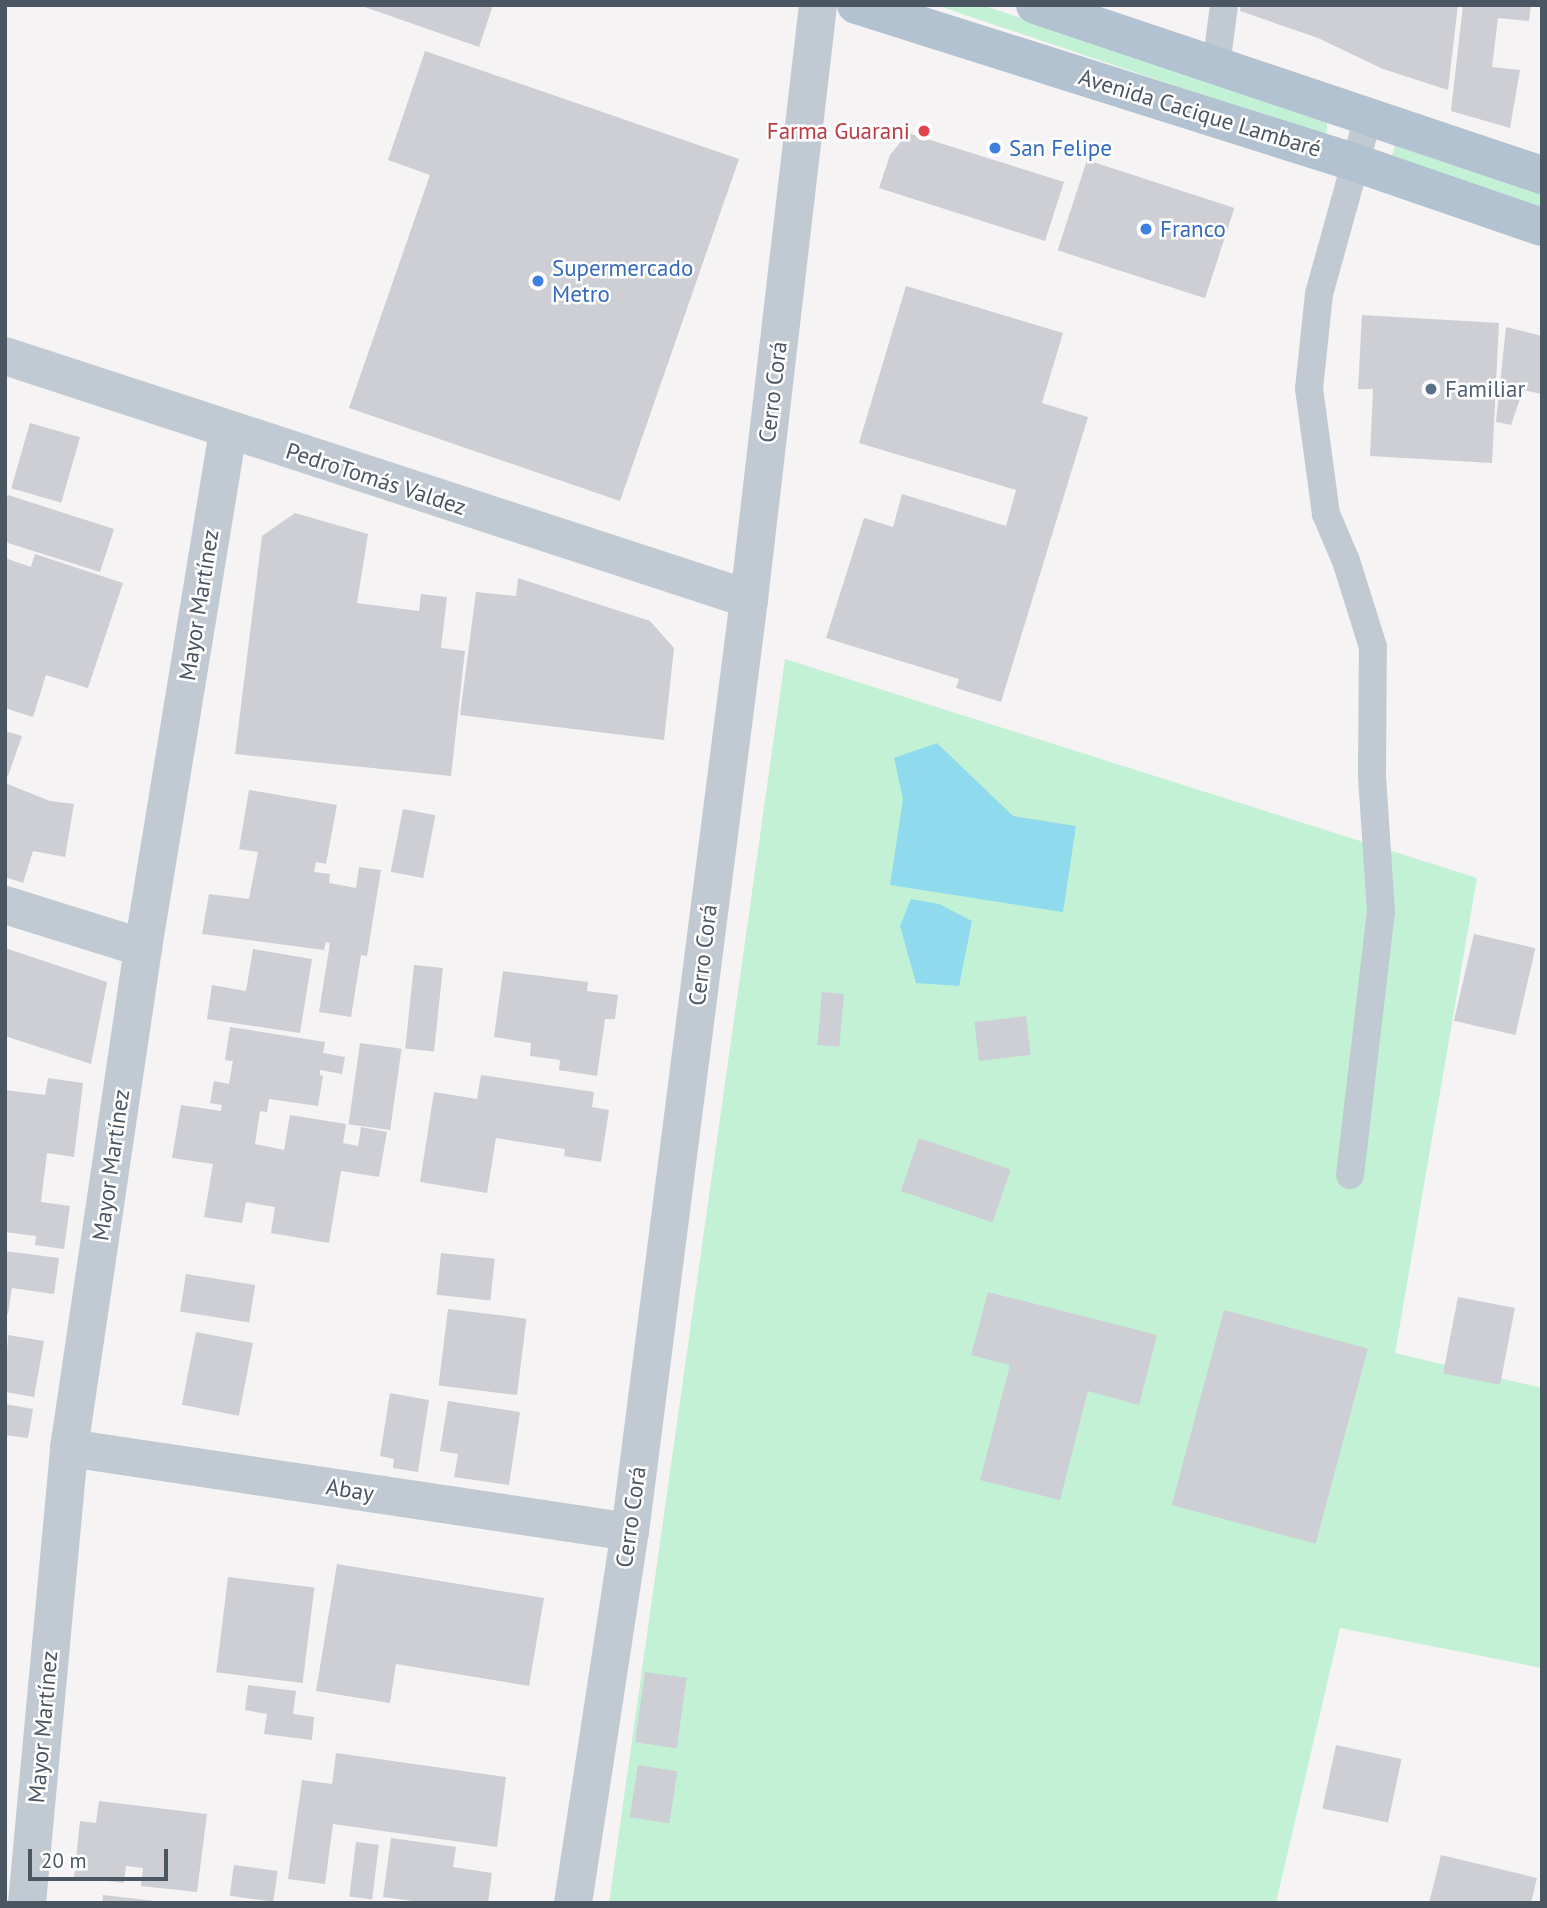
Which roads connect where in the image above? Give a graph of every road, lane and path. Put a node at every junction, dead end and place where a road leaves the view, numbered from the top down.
1 (818, 5) edge
2 (856, 5) edge
3 (1035, 5) edge
4 (1224, 5) edge
5 (1216, 66) junction
6 (1368, 117) junction
7 (1353, 162) junction
8 (1542, 175) edge
9 (1542, 227) edge
10 (5, 356) edge
11 (228, 431) junction
12 (749, 599) junction
13 (5, 905) edge
14 (143, 948) junction
15 (1350, 1175) dead end
16 (69, 1448) junction
17 (630, 1532) junction
18 (27, 1903) edge
19 (573, 1903) edge

1 - 12 street, Cerro Corá
2 - 7 main road, Avenida Cacique Lambaré
3 - 5 main road, Avenida Cacique Lambaré
4 - 5 lane
5 - 6 main road, Avenida Cacique Lambaré
6 - 7 lane
6 - 8 main road, Avenida Cacique Lambaré
7 - 9 main road, Avenida Cacique Lambaré
7 - 15 lane
10 - 11 street, PedroTomás Valdez
11 - 12 street, PedroTomás Valdez
11 - 14 street, Mayor Martínez
12 - 17 street, Cerro Corá
13 - 14 street
14 - 16 street, Mayor Martínez
16 - 17 street, Abay
16 - 18 street, Mayor Martínez
17 - 19 street, Cerro Corá

